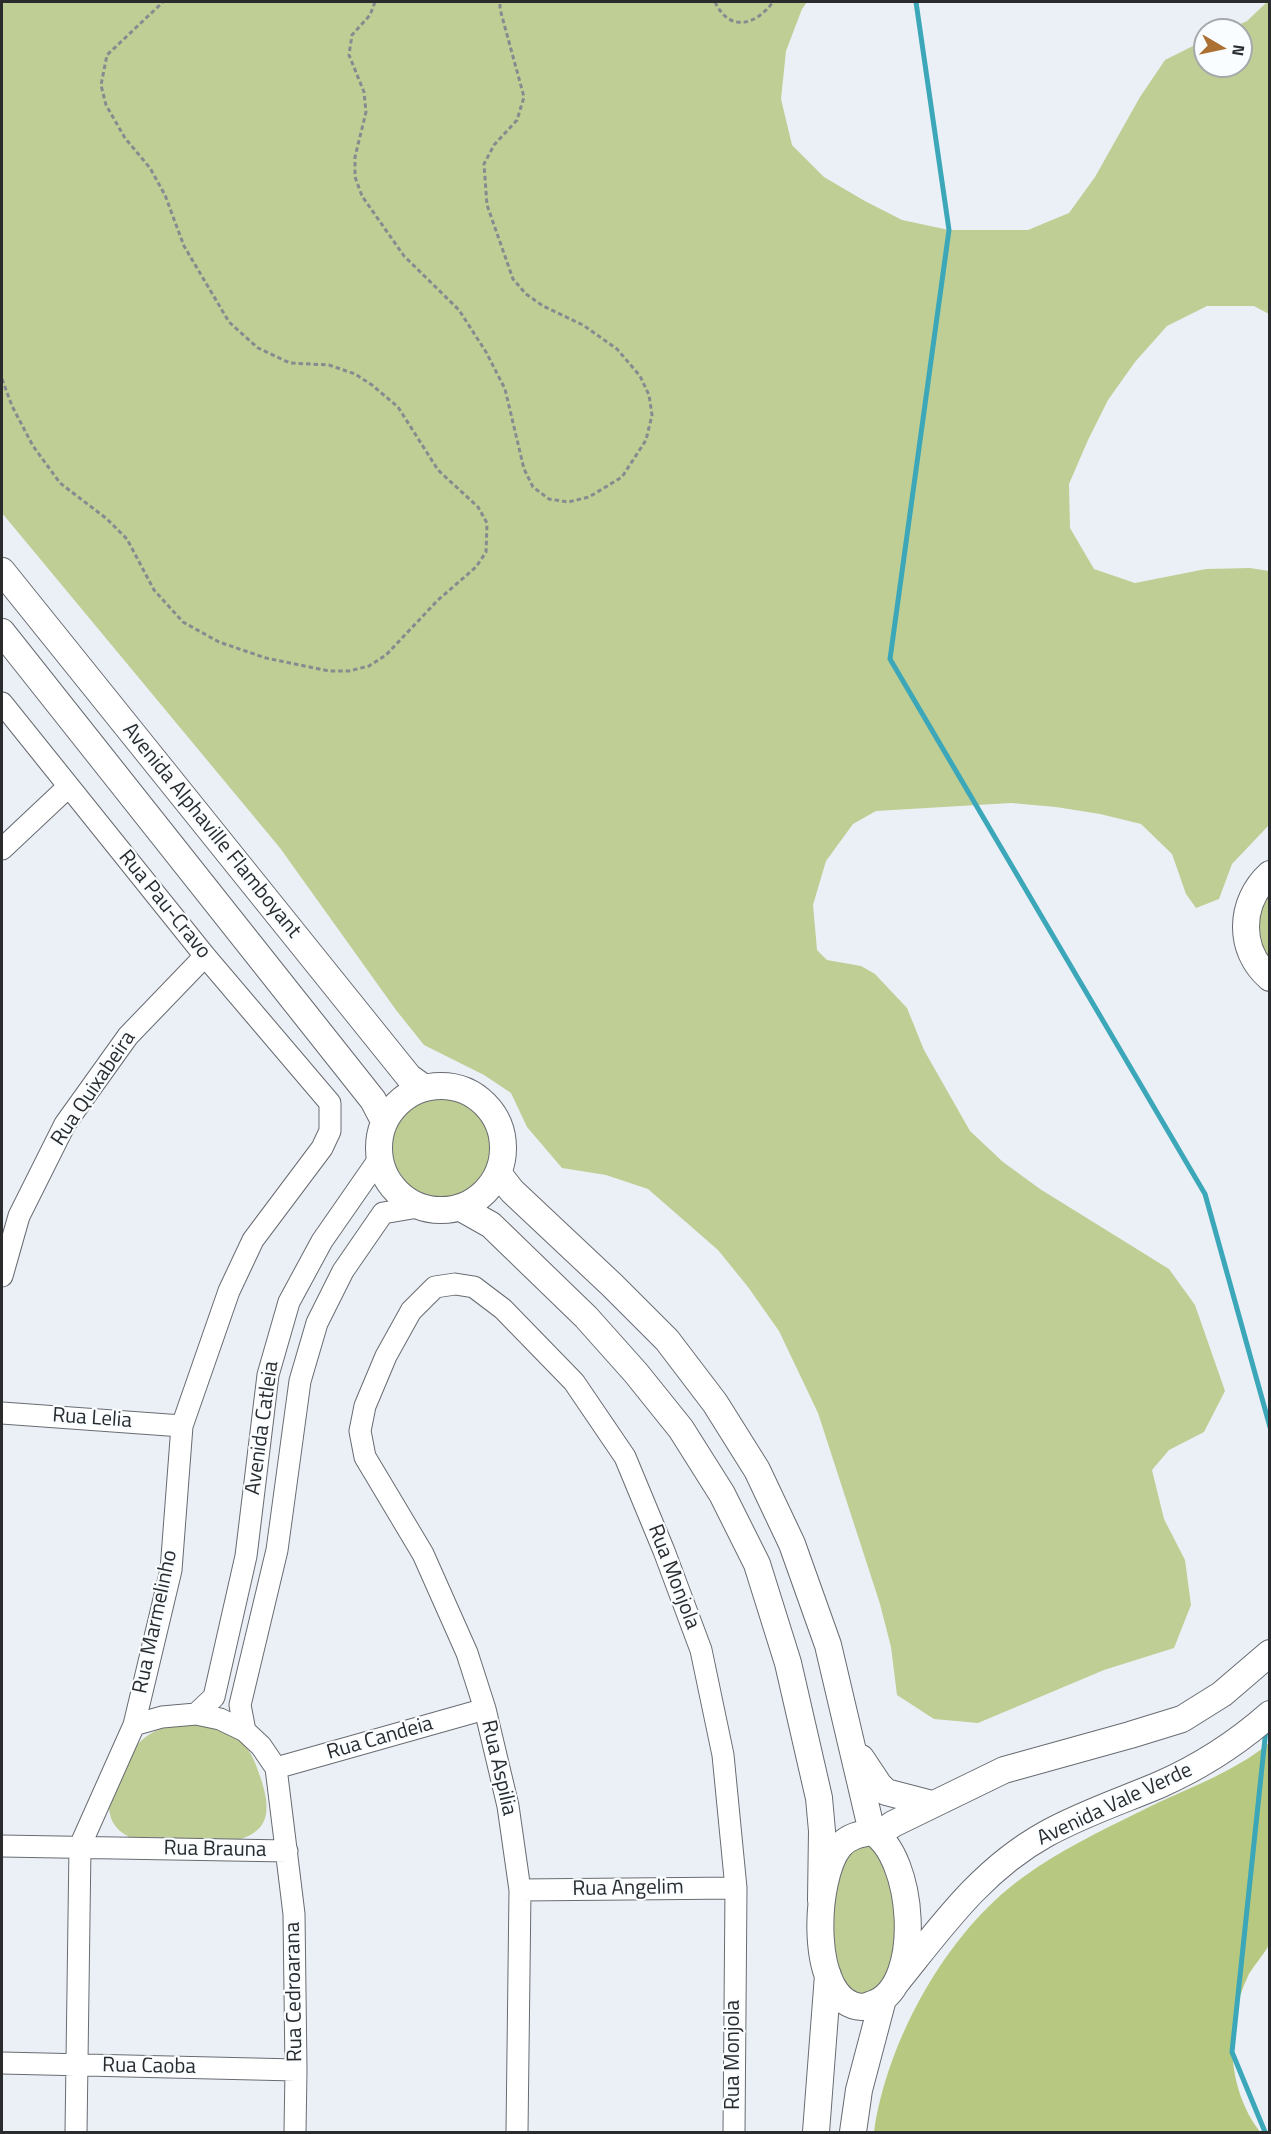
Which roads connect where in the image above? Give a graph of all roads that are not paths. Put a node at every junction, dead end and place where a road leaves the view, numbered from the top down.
1 (2, 571) edge
2 (2, 632) edge
3 (2, 703) edge
4 (68, 787) junction
5 (2, 849) edge
6 (1269, 874) edge
7 (205, 956) junction
8 (1269, 978) edge
9 (423, 1087) junction
10 (330, 1103) joint
11 (384, 1121) junction
12 (379, 1159) junction
13 (498, 1173) junction
14 (418, 1207) junction
15 (461, 1208) junction
16 (2, 1276) edge
17 (2, 1413) edge
18 (182, 1426) junction
19 (360, 1431) joint
20 (1269, 1653) edge
21 (484, 1709) junction
22 (196, 1714) junction
23 (1269, 1714) edge
24 (134, 1725) junction
25 (245, 1731) junction
26 (852, 1743) junction
27 (276, 1768) junction
28 (932, 1804) junction
29 (875, 1833) junction
30 (2, 1846) edge
31 (80, 1846) junction
32 (287, 1851) junction
33 (736, 1888) junction
34 (520, 1890) junction
35 (821, 1900) junction
36 (828, 1975) junction
37 (889, 1991) junction
38 (2, 2063) edge
39 (76, 2065) junction
40 (296, 2070) junction
41 (76, 2133) edge
42 (295, 2133) edge
43 (517, 2133) edge
44 (734, 2133) edge
45 (816, 2133) edge
46 (853, 2133) edge

1 - 9 street, Avenida Alphaville Flamboyant
2 - 11 street, Avenida Alphaville Flamboyant
3 - 4 street, Rua Pau-Cravo
4 - 5 street
4 - 7 street, Rua Pau-Cravo
6 - 8 street
7 - 10 street, Rua Pau-Cravo
7 - 16 street, Rua Quixabeira
9 - 11 street
9 - 13 street
10 - 18 street, Rua Marmelinho
11 - 12 street
12 - 14 street
12 - 22 street, Avenida Catleia
13 - 15 street
13 - 26 street
14 - 15 street
14 - 25 street, Avenida Catleia
15 - 35 street
17 - 18 street, Rua Lelia
18 - 24 street, Rua Marmelinho
19 - 21 street, Rua Aspilia
19 - 33 street, Rua Monjola
20 - 28 street
21 - 27 street, Rua Candeia
21 - 34 street, Rua Aspilia
22 - 24 street, Rua Brauna
22 - 25 street, Rua Brauna
23 - 37 street, Avenida Vale Verde
24 - 31 street, Rua Marmelinho
25 - 27 street, Rua Brauna
26 - 28 street
26 - 29 street
27 - 32 street, Rua Brauna
28 - 29 street
29 - 35 street
29 - 37 street
30 - 31 street, Rua Brauna
31 - 32 street, Rua Brauna
31 - 39 street, Rua Marmelinho
32 - 40 street, Rua Cedroarana
33 - 34 street, Rua Angelim
33 - 44 street, Rua Monjola
34 - 43 street, Rua Aspilia
35 - 36 street
36 - 37 street
36 - 45 street
37 - 46 street
38 - 39 street, Rua Caoba
39 - 40 street, Rua Caoba
39 - 41 street, Rua Marmelinho
40 - 42 street, Rua Cedroarana

